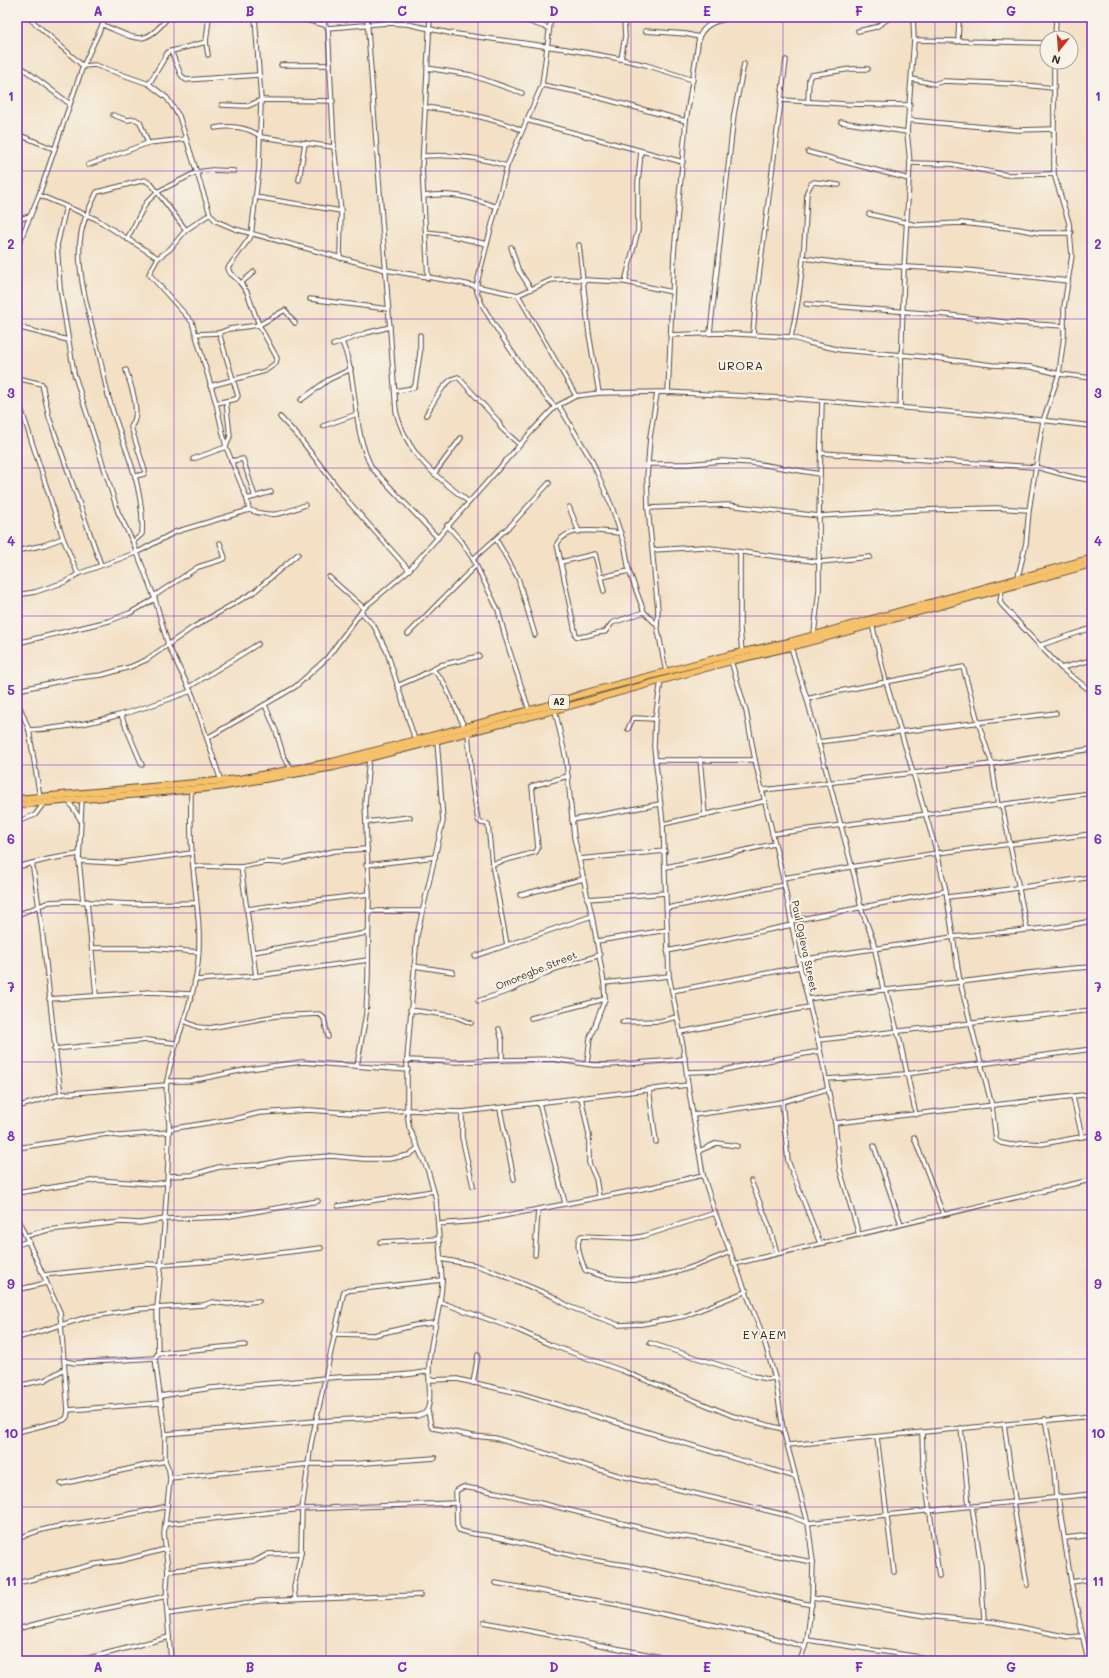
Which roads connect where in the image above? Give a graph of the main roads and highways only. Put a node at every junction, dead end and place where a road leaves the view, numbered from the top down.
1 (1092, 557) edge
2 (1092, 564) edge
3 (466, 728) junction
4 (17, 798) edge
5 (17, 805) edge

1 - 3 highway, A2
2 - 3 highway, A2
3 - 4 highway, A2
3 - 5 highway, A2

